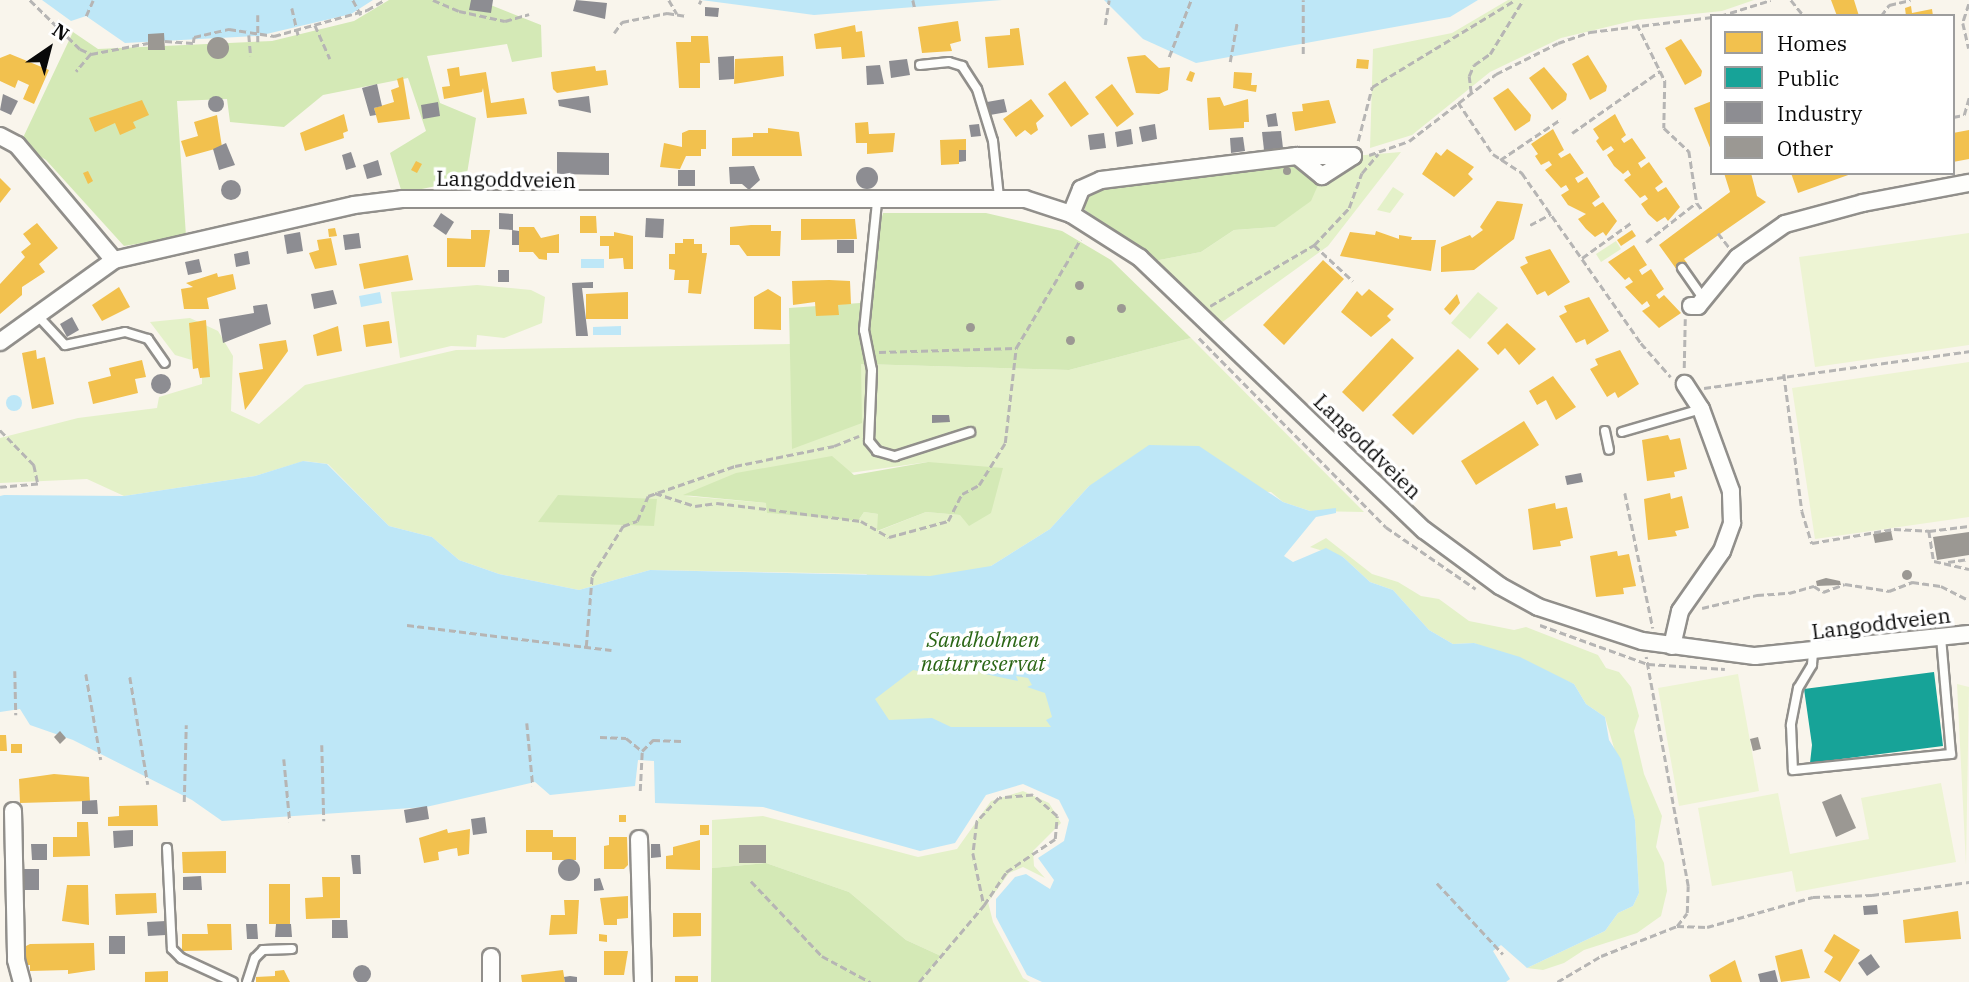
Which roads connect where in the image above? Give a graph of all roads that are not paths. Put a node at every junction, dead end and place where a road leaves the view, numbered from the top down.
1 (920, 65) dead end
2 (0, 136) edge
3 (1353, 156) road end
4 (1969, 183) edge
5 (999, 197) junction
6 (877, 202) junction
7 (1071, 214) junction
8 (114, 260) junction
9 (1682, 268) dead end
10 (1697, 302) joint
11 (37, 315) junction
12 (0, 342) edge
13 (165, 363) dead end
14 (1688, 387) road end
15 (1701, 409) junction
16 (1605, 431) dead end
17 (970, 432) dead end
18 (1622, 432) dead end
19 (1609, 450) dead end
20 (1969, 634) edge
21 (1941, 638) junction
22 (1672, 646) junction
23 (1814, 653) junction
24 (13, 811) dead end
25 (639, 839) dead end
26 (167, 848) dead end
27 (292, 949) dead end
28 (491, 957) dead end
29 (22, 982) edge
30 (233, 982) edge
31 (247, 982) edge
32 (492, 982) edge
33 (643, 982) edge

1 - 5 lane
2 - 8 street
3 - 7 street
4 - 10 street
5 - 6 street, Langoddveien
5 - 7 street, Langoddveien
6 - 8 street, Langoddveien
6 - 17 lane
7 - 22 street, Langoddveien
8 - 11 street
9 - 10 lane
11 - 12 street
11 - 13 lane
14 - 15 street
15 - 18 lane
15 - 22 street
16 - 19 lane
20 - 21 street, Langoddveien
21 - 23 street, Langoddveien
21 - 23 lane
22 - 23 street, Langoddveien
24 - 29 street
25 - 33 street
26 - 30 lane
27 - 31 lane
28 - 32 street

